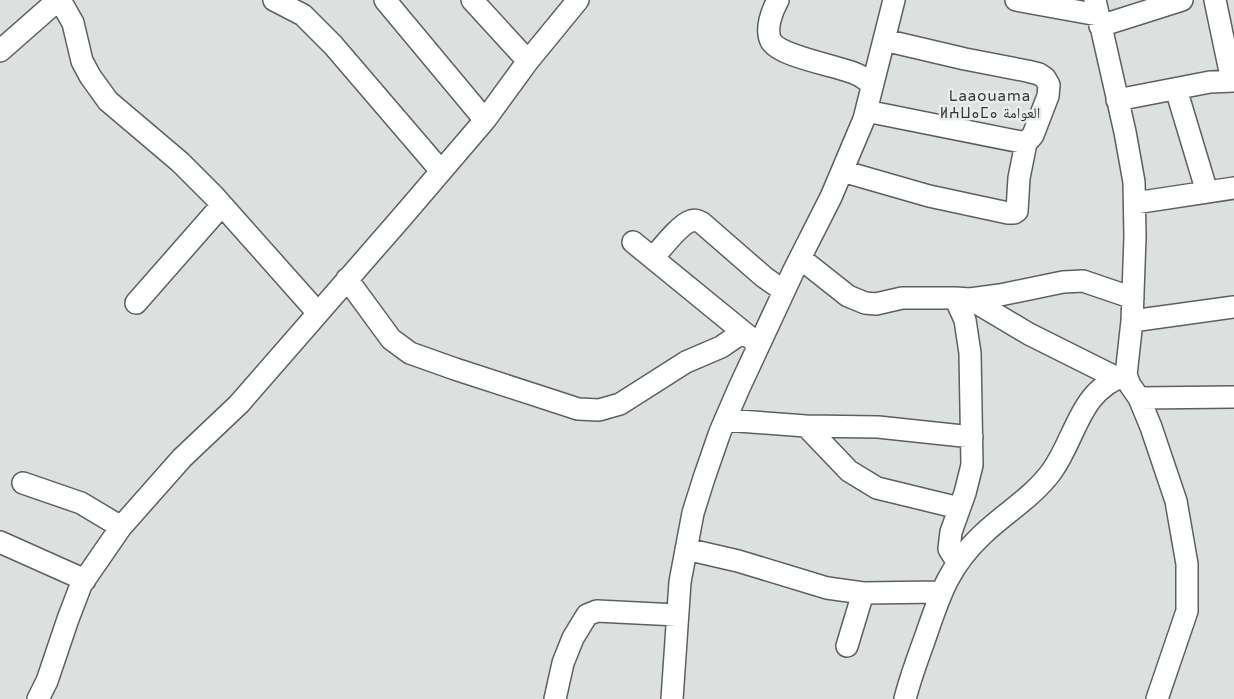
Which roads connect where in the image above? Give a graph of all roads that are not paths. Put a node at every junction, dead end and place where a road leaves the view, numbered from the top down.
1 (59, 0) edge
2 (274, 0) edge
3 (385, 0) edge
4 (472, 0) edge
5 (578, 0) edge
6 (778, 0) edge
7 (894, 0) edge
8 (1016, 0) edge
9 (1182, 0) edge
10 (1215, 0) edge
11 (1098, 14) edge
12 (884, 40) junction
13 (0, 51) edge
14 (528, 61) junction
15 (1233, 81) edge
16 (872, 84) junction
17 (1176, 89) junction
18 (1118, 100) junction
19 (866, 111) junction
20 (485, 120) junction
21 (1026, 143) junction
22 (441, 171) junction
23 (842, 171) junction
24 (1234, 188) edge
25 (1207, 192) junction
26 (1135, 203) junction
27 (222, 205) junction
28 (633, 242) dead end
29 (653, 258) junction
30 (800, 258) junction
31 (347, 280) junction
32 (784, 291) junction
33 (962, 298) junction
34 (1133, 298) junction
35 (136, 303) dead end
36 (1234, 307) edge
37 (318, 313) junction
38 (1132, 321) junction
39 (751, 339) junction
40 (1122, 376) junction
41 (1234, 397) edge
42 (1139, 398) junction
43 (725, 420) junction
44 (806, 426) junction
45 (972, 437) junction
46 (23, 482) dead end
47 (959, 508) junction
48 (120, 527) junction
49 (0, 542) edge
50 (686, 549) junction
51 (958, 563) junction
52 (85, 580) junction
53 (940, 592) junction
54 (863, 593) junction
55 (677, 616) junction
56 (847, 646) dead end
57 (38, 699) edge
58 (555, 699) edge
59 (672, 699) edge
60 (905, 699) edge
61 (1157, 699) edge

1 - 13 street
1 - 27 street
2 - 22 street
3 - 20 street
4 - 14 street
5 - 14 street
6 - 16 street
7 - 12 street
8 - 11 street
9 - 11 street
10 - 15 street
11 - 18 street
12 - 16 street
12 - 21 street
14 - 20 street
15 - 17 street
16 - 19 street
17 - 18 street
17 - 25 street
18 - 26 street
19 - 21 street
19 - 23 street
20 - 22 street
21 - 23 street
22 - 31 street
23 - 30 street
24 - 25 street
25 - 26 street
26 - 34 street
27 - 35 street
27 - 37 street
28 - 29 street
29 - 32 street
29 - 39 street
30 - 32 street
30 - 33 street
31 - 37 street
31 - 39 street
32 - 39 street
33 - 34 street
33 - 40 street
33 - 45 street
34 - 38 street
36 - 38 street
37 - 48 street
38 - 40 street
39 - 43 street
40 - 42 street
40 - 51 street
41 - 42 street
42 - 61 street
43 - 44 street
43 - 50 street
44 - 45 street
44 - 47 street
45 - 47 street
46 - 48 street
47 - 51 street
48 - 52 street
49 - 52 street
50 - 54 street
50 - 55 street
51 - 53 street
52 - 57 street
53 - 54 street
53 - 60 street
54 - 56 street
55 - 58 street
55 - 59 street

